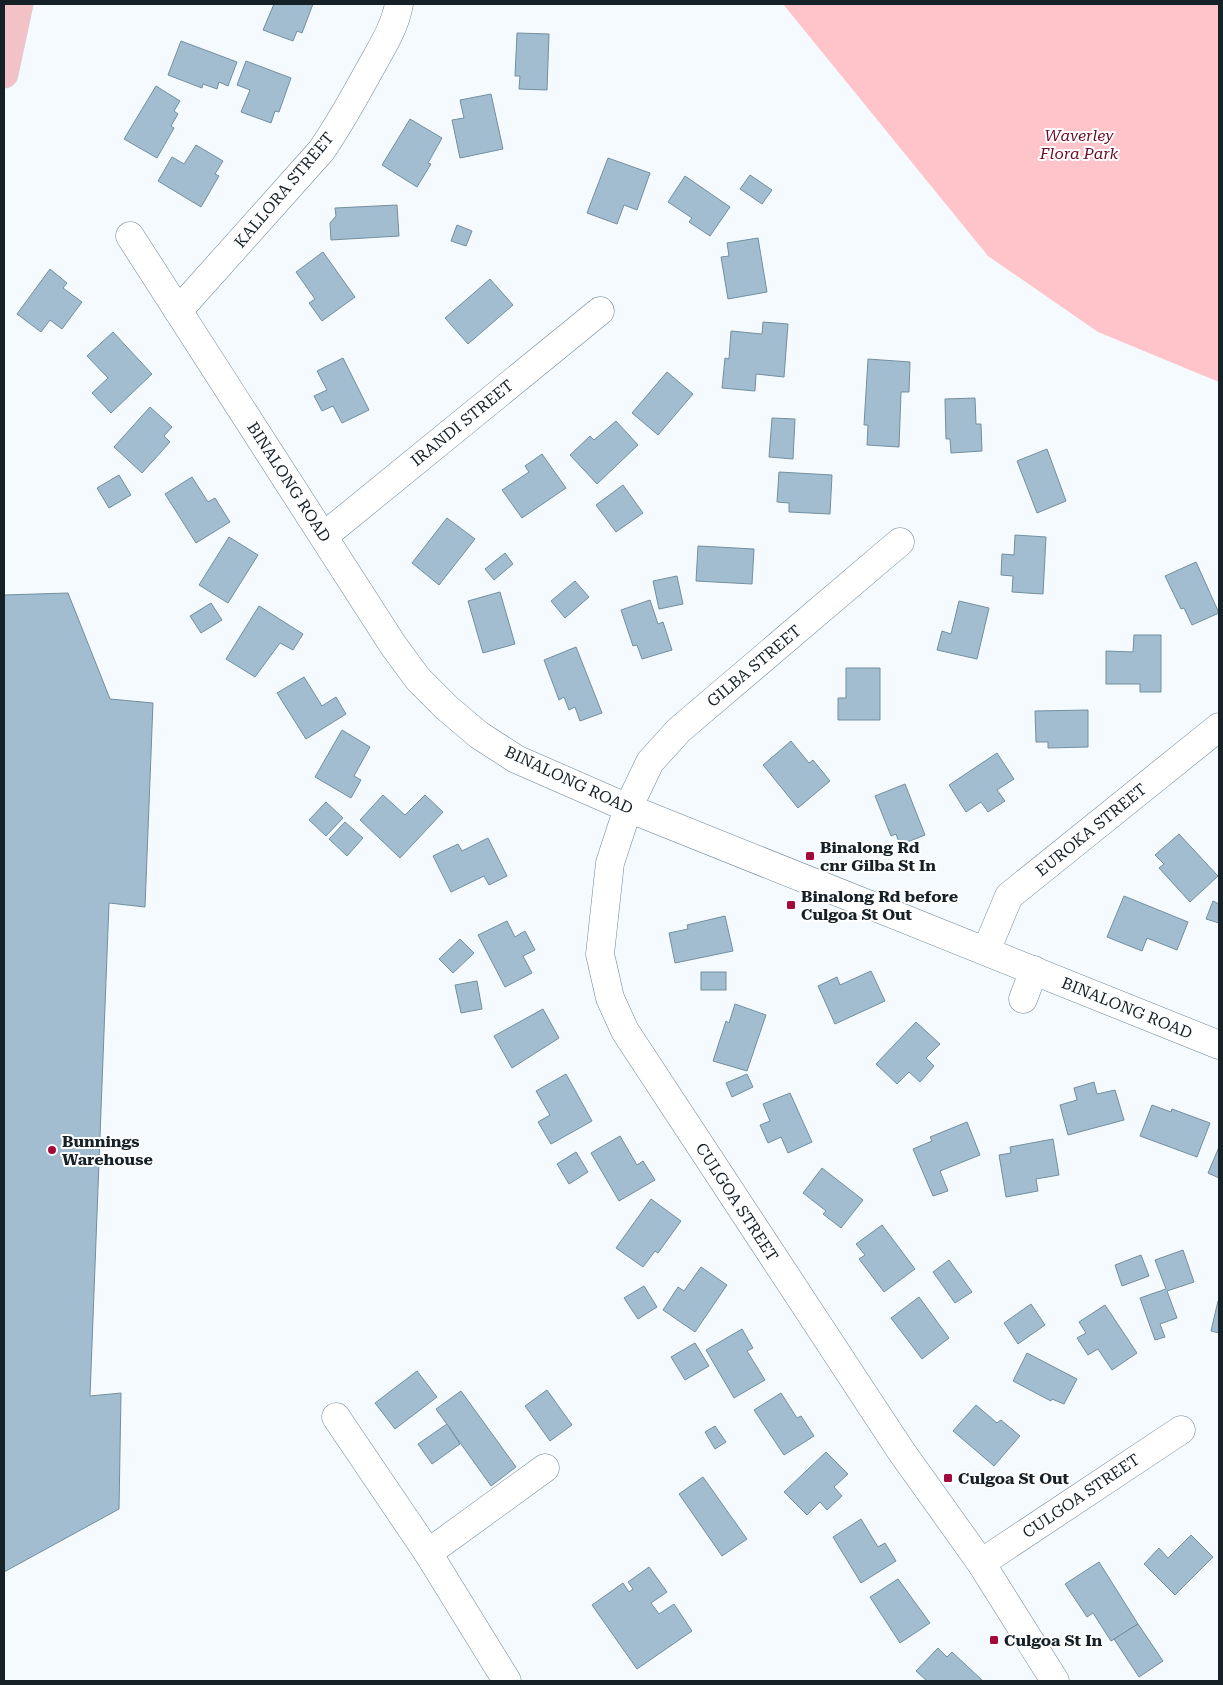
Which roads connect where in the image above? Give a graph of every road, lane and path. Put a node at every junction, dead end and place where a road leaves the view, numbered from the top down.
1 (19, 4) edge
2 (399, 4) edge
3 (4, 74) edge
4 (130, 236) dead end
5 (178, 311) junction
6 (600, 311) dead end
7 (324, 536) junction
8 (900, 542) dead end
9 (1219, 727) edge
10 (628, 808) junction
11 (986, 951) junction
12 (1034, 970) junction
13 (1022, 999) dead end
14 (1219, 1045) edge
15 (336, 1417) dead end
16 (1181, 1430) dead end
17 (545, 1468) dead end
18 (428, 1553) junction
19 (981, 1563) junction
20 (507, 1681) edge
21 (1055, 1681) edge

1 - 3 main road
2 - 5 street, KALLORA STREET
4 - 5 street, BINALONG ROAD
5 - 7 street, BINALONG ROAD
6 - 7 street, IRANDI STREET
7 - 10 street, BINALONG ROAD
8 - 10 street, GILBA STREET
9 - 11 street, EUROKA STREET
10 - 11 street, BINALONG ROAD
10 - 19 street, CULGOA STREET
11 - 12 street, BINALONG ROAD
12 - 13 street
12 - 14 street, BINALONG ROAD
15 - 18 street
16 - 19 street, CULGOA STREET
17 - 18 street
18 - 20 street
19 - 21 street, CULGOA STREET

